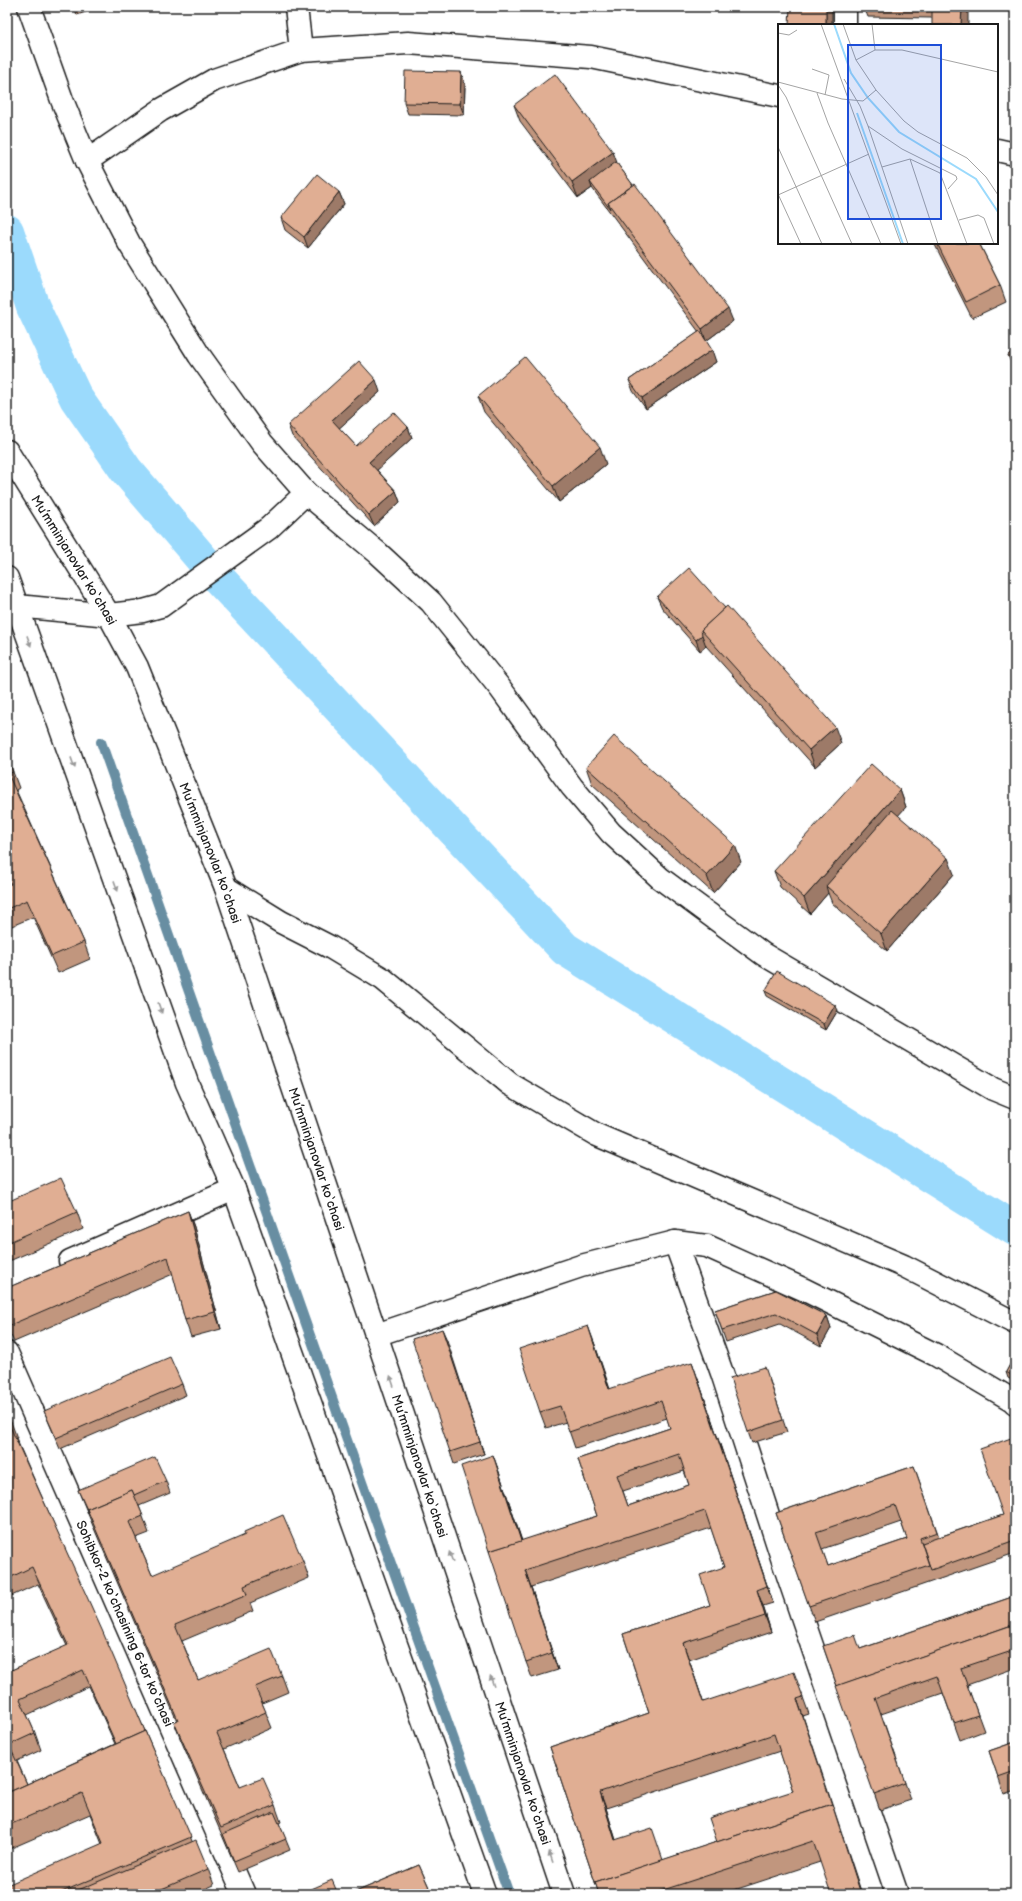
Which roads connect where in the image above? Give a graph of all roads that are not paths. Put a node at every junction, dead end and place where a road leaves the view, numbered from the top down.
1 (29, 7) edge
2 (296, 7) edge
3 (845, 7) edge
4 (845, 24) edge
5 (301, 50) junction
6 (778, 96) edge
7 (998, 150) edge
8 (1015, 154) edge
9 (87, 161) junction
10 (7, 451) edge
11 (306, 493) junction
12 (7, 578) edge
13 (12, 606) edge
14 (109, 615) junction
15 (226, 888) junction
16 (1015, 1098) edge
17 (234, 1189) junction
18 (675, 1242) junction
19 (51, 1270) edge
20 (1015, 1323) edge
21 (376, 1335) junction
22 (7, 1353) edge
23 (1015, 1403) edge
24 (244, 1894) edge
25 (486, 1894) edge
26 (564, 1894) edge
27 (897, 1894) edge

1 - 9 street
2 - 5 street
3 - 4 street
5 - 6 street
5 - 9 street
7 - 8 street
9 - 11 street
10 - 14 street, Mu’mminjanovlar ko‘chasi
11 - 14 street
11 - 16 street
12 - 13 street
13 - 14 street
13 -> 17 street
14 - 15 street, Mu’mminjanovlar ko‘chasi
15 - 20 street
15 - 21 street, Mu’mminjanovlar ko‘chasi
17 - 19 street
17 - 25 street
18 - 21 street
18 - 23 street
18 - 27 street
26 -> 21 street, Mu’mminjanovlar ko‘chasi
22 - 24 street, Sohibkor-2 ko‘chasining 6-tor ko‘chasi

